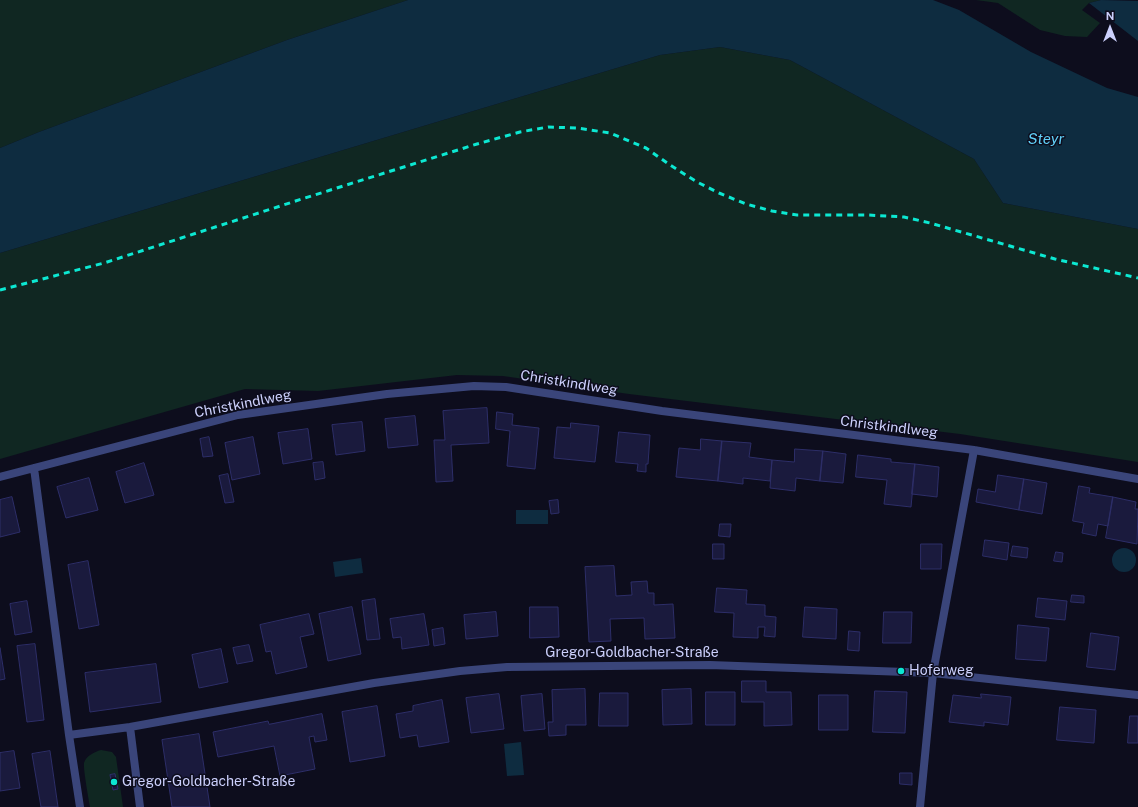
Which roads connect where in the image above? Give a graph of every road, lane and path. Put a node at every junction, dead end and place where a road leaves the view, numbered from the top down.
1 (974, 450) junction
2 (34, 468) junction
3 (0, 477) edge
4 (1138, 478) edge
5 (933, 673) junction
6 (1138, 695) edge
7 (130, 727) junction
8 (69, 735) junction
9 (80, 807) edge
10 (140, 807) edge
11 (920, 807) edge

1 - 2 street, Christkindlweg
1 - 4 street, Christkindlweg
1 - 5 street
2 - 3 street, Christkindlweg
2 - 8 street
5 - 6 street, Gregor-Goldbacher-Straße
5 - 7 street, Gregor-Goldbacher-Straße
5 - 11 street
7 - 8 street, Gregor-Goldbacher-Straße
7 - 10 street
8 - 9 street

